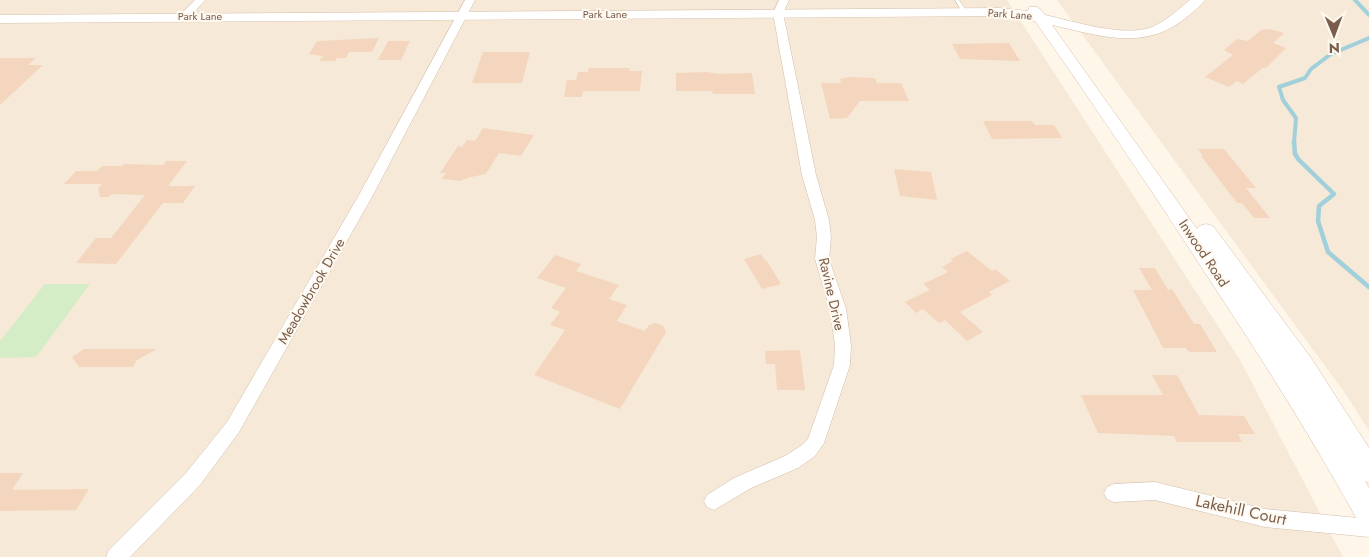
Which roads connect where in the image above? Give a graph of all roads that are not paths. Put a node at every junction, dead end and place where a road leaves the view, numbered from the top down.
1 (200, 0) edge
2 (470, 0) edge
3 (790, 0) edge
4 (1198, 0) edge
5 (961, 6) edge
6 (781, 7) edge
7 (1041, 9) edge
8 (800, 13) junction
9 (464, 15) junction
10 (185, 16) junction
11 (0, 19) edge
12 (1207, 245) junction
13 (1340, 461) junction
14 (1368, 466) edge
15 (1114, 493) dead end
16 (714, 501) dead end
17 (1369, 514) edge
18 (1369, 528) edge
19 (116, 557) edge

1 - 10 street
2 - 9 street, Meadowbrook Drive
3 - 8 street
4 - 7 street, Park Lane
5 - 7 street, Park Lane
5 - 8 street, Park Lane
6 - 8 street, Park Lane
6 - 9 street, Park Lane
6 - 16 street, Ravine Drive
7 - 12 street, Inwood Road
9 - 10 street, Park Lane
9 - 19 street, Meadowbrook Drive
10 - 11 street, Park Lane
12 - 13 street, Inwood Road
12 - 14 street, Inwood Road
13 - 14 street
13 - 17 street, Inwood Road
15 - 18 street, Lakehill Court

